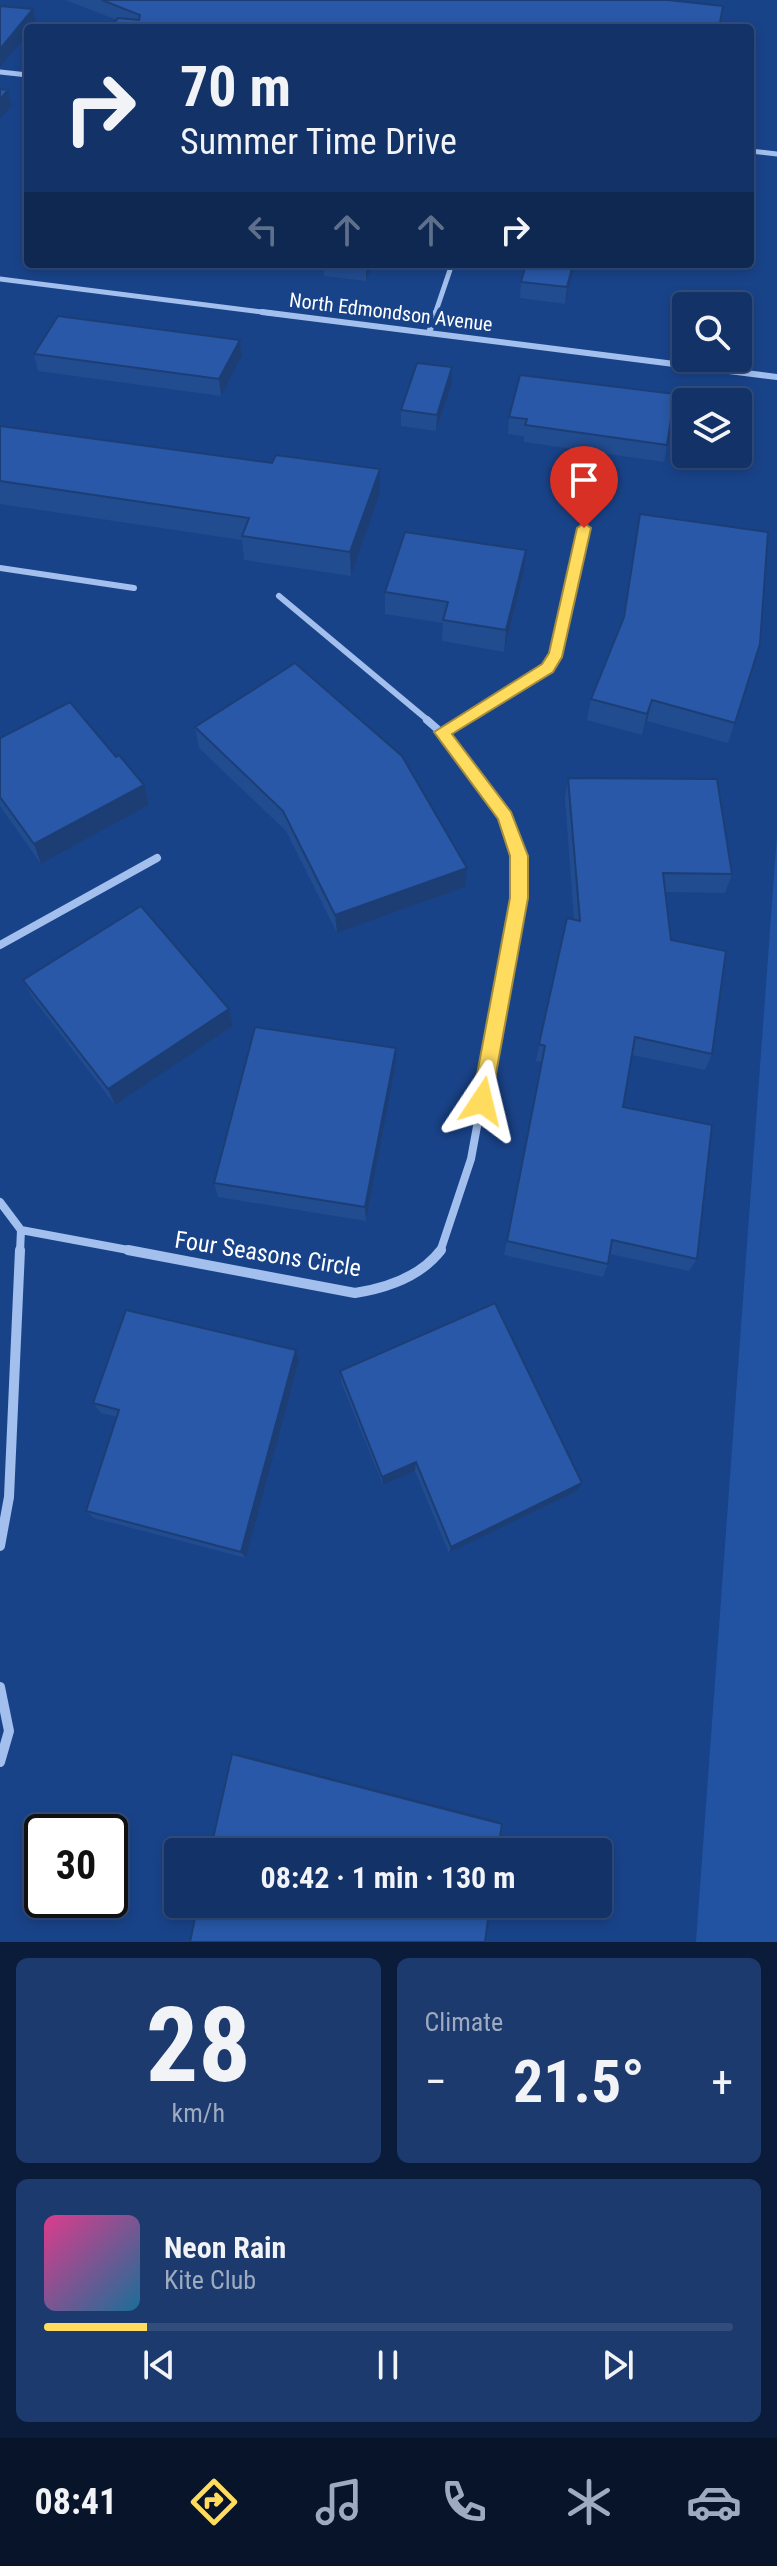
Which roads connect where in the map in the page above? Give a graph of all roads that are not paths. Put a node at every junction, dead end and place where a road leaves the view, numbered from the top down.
1 (0, 72) edge
2 (24, 75) edge
3 (754, 151) edge
4 (777, 154) edge
5 (451, 268) edge
6 (0, 279) edge
7 (429, 333) junction
8 (777, 377) edge
9 (584, 528) dead end
10 (0, 568) edge
11 (134, 588) dead end
12 (279, 596) dead end
13 (442, 732) junction
14 (157, 858) dead end
15 (0, 945) edge
16 (0, 1202) edge
17 (21, 1230) junction
18 (0, 1546) edge
19 (0, 1687) edge
20 (0, 1762) edge

1 - 2 street
3 - 4 street
5 - 7 street
6 - 7 street, North Edmondson Avenue
7 - 8 street, North Edmondson Avenue
9 - 13 street
10 - 11 street
12 - 13 street, Four Seasons Circle
13 - 17 street, Four Seasons Circle
14 - 15 street
16 - 17 street
17 - 18 street
19 - 20 street

